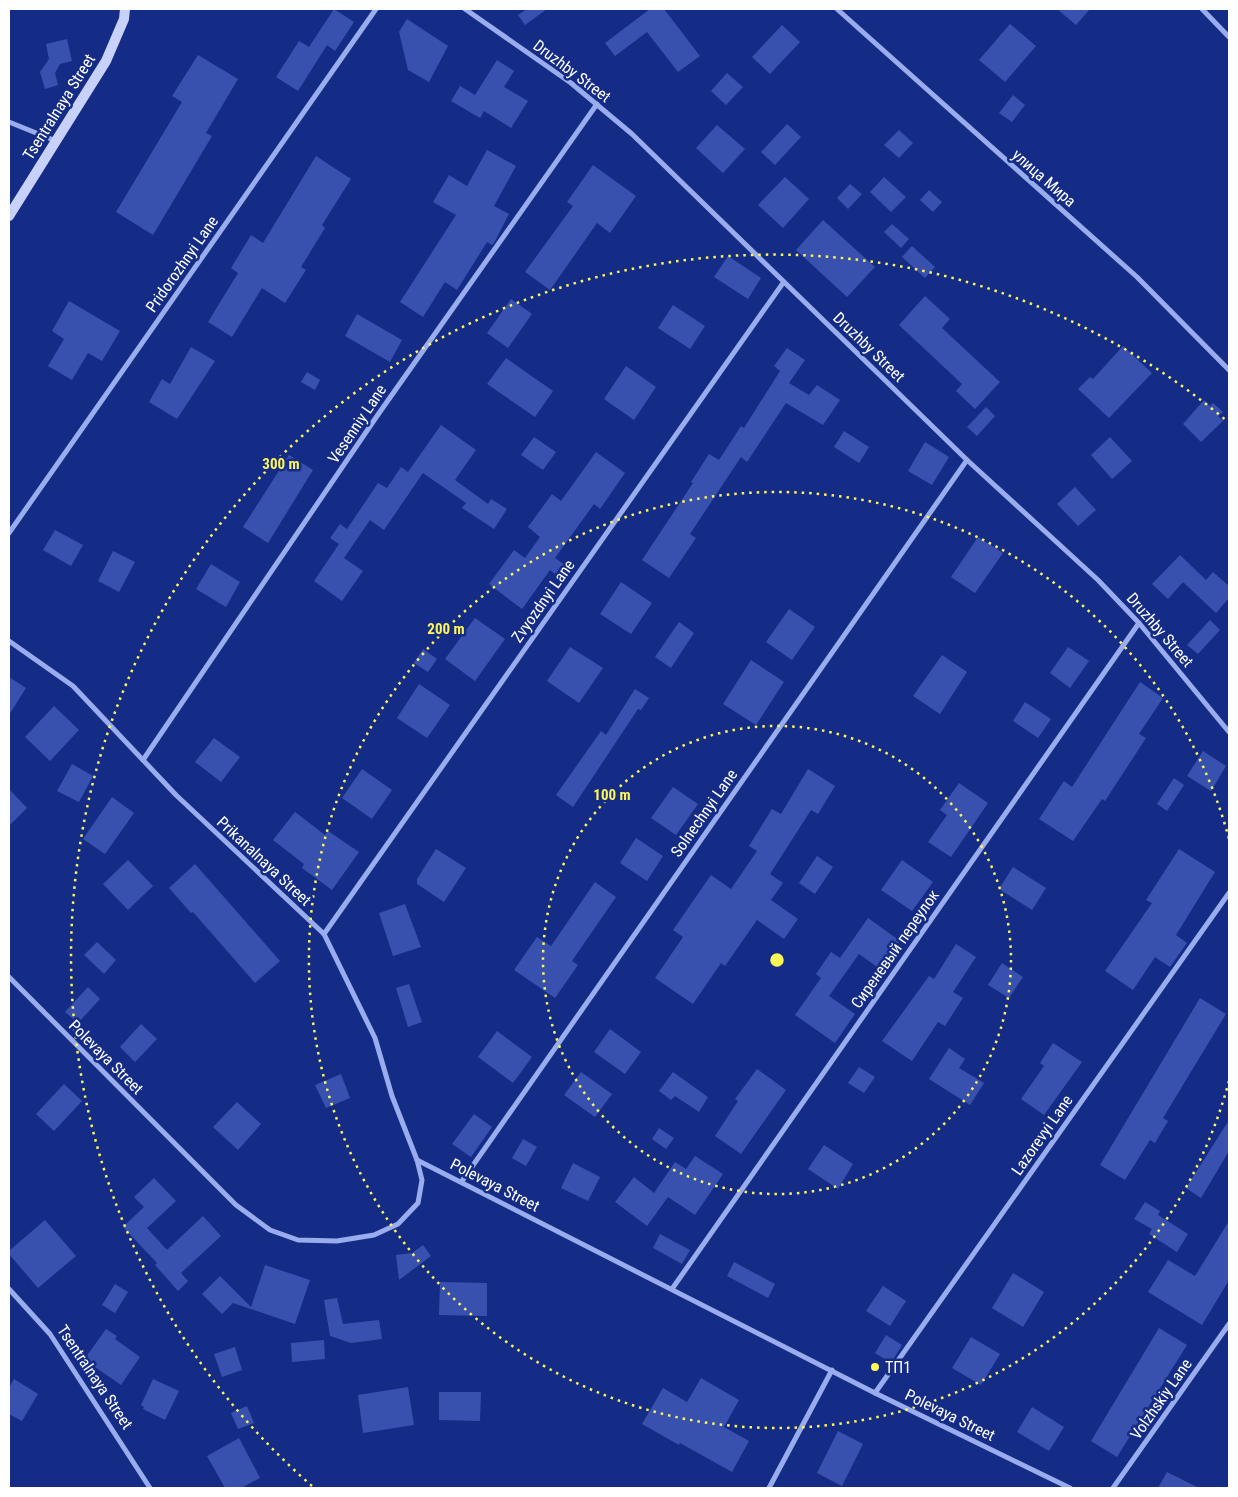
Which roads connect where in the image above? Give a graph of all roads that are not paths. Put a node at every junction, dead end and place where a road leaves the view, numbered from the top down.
1 (124, 9) edge
2 (376, 9) edge
3 (465, 9) edge
4 (837, 9) edge
5 (1202, 9) edge
6 (1229, 37) edge
7 (596, 104) junction
8 (9, 122) edge
9 (56, 141) junction
10 (9, 216) edge
11 (783, 283) junction
12 (1229, 370) edge
13 (967, 460) junction
14 (9, 533) edge
15 (1139, 623) junction
16 (9, 641) edge
17 (1229, 732) edge
18 (143, 760) junction
19 (1229, 892) edge
20 (324, 934) junction
21 (9, 977) edge
22 (417, 1160) junction
23 (462, 1181) junction
24 (9, 1289) edge
25 (672, 1289) junction
26 (1229, 1324) edge
27 (832, 1370) junction
28 (875, 1393) junction
29 (150, 1488) edge
30 (769, 1488) edge
31 (1070, 1488) edge
32 (1113, 1488) edge

1 - 9 street, Tsentralnaya Street
2 - 14 street, Pridorozhnyi Lane
3 - 7 street, Druzhby Street
4 - 12 street, улица Мира
5 - 6 street
7 - 11 street, Druzhby Street
7 - 18 street, Vesenniy Lane
8 - 9 street
9 - 10 street, Tsentralnaya Street
11 - 13 street, Druzhby Street
11 - 20 street, Zvyozdnyi Lane
13 - 15 street, Druzhby Street
13 - 23 street, Solnechnyi Lane
15 - 17 street, Druzhby Street
15 - 25 street, Сиреневый переулок
16 - 18 street, Prikanalnaya Street
18 - 20 street, Prikanalnaya Street
19 - 28 street, Lazorevyi Lane
20 - 22 street, Prikanalnaya Street
21 - 22 street, Polevaya Street
22 - 23 street, Polevaya Street
23 - 25 street, Polevaya Street
24 - 29 street, Tsentralnaya Street
25 - 27 street, Polevaya Street
26 - 32 street, Volzhskiy Lane
27 - 28 street, Polevaya Street
27 - 30 street
28 - 31 street, Polevaya Street

